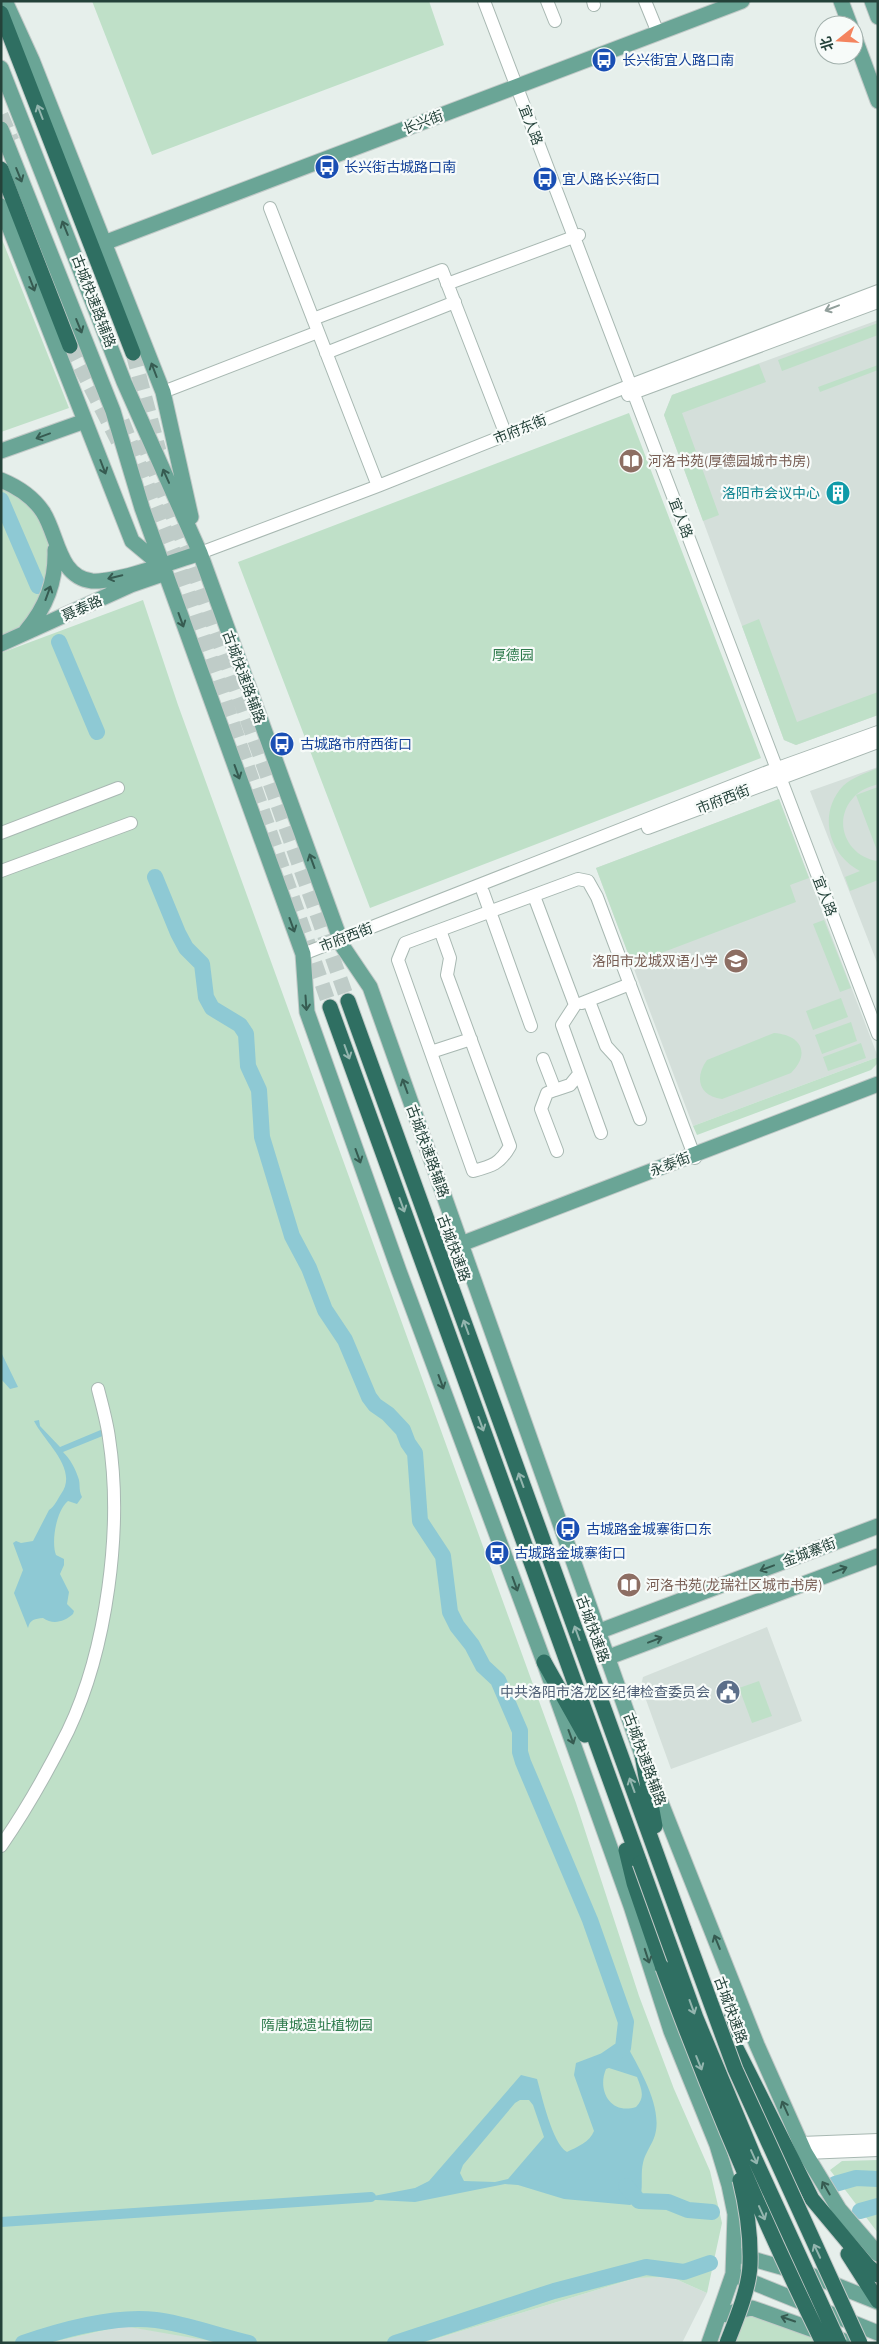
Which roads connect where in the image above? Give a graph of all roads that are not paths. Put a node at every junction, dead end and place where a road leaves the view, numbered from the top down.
1 (5, 1) edge
2 (484, 1) edge
3 (490, 1) edge
4 (547, 1) edge
5 (646, 1) edge
6 (718, 1) edge
7 (742, 1) edge
8 (841, 1) edge
9 (872, 1) edge
10 (1, 13) edge
11 (846, 15) edge
12 (878, 17) edge
13 (555, 21) dead end
14 (655, 27) junction
15 (864, 63) edge
16 (1, 68) edge
17 (518, 82) junction
18 (878, 101) edge
19 (1, 129) tunnel mouth
20 (1, 169) edge
21 (1, 206) edge
22 (270, 208) dead end
23 (576, 236) junction
24 (103, 239) junction
25 (447, 284) junction
26 (878, 291) edge
27 (455, 302) junction
28 (878, 302) edge
29 (313, 320) junction
30 (318, 332) junction
31 (70, 346) tunnel mouth
32 (133, 353) tunnel mouth
33 (326, 353) junction
34 (635, 388) junction
35 (163, 392) junction
36 (85, 421) junction
37 (506, 435) junction
38 (1, 451) edge
39 (1, 480) edge
40 (378, 486) junction
41 (55, 538) junction
42 (201, 557) junction
43 (164, 570) junction
44 (23, 634) junction
45 (1, 644) edge
46 (878, 732) edge
47 (878, 742) edge
48 (781, 772) junction
49 (118, 788) dead end
50 (131, 823) dead end
51 (1, 833) edge
52 (1, 871) edge
53 (483, 892) junction
54 (534, 896) junction
55 (491, 912) junction
56 (440, 930) junction
57 (342, 943) junction
58 (303, 954) junction
59 (630, 984) junction
60 (348, 1001) tunnel mouth
61 (589, 1001) junction
62 (575, 1005) junction
63 (330, 1007) tunnel mouth
64 (878, 1017) edge
65 (531, 1026) dead end
66 (878, 1034) edge
67 (471, 1039) junction
68 (431, 1052) junction
69 (543, 1059) dead end
70 (580, 1074) junction
71 (878, 1084) edge
72 (556, 1090) junction
73 (878, 1090) edge
74 (640, 1119) dead end
75 (601, 1133) dead end
76 (557, 1151) dead end
77 (695, 1156) junction
78 (462, 1246) junction
79 (98, 1390) dead end
80 (878, 1526) edge
81 (878, 1556) edge
82 (600, 1631) junction
83 (609, 1657) junction
84 (544, 1662) junction
85 (642, 1755) junction
86 (607, 1774) junction
87 (1, 1846) edge
88 (662, 1867) junction
89 (708, 1992) junction
90 (730, 2140) junction
91 (878, 2140) edge
92 (803, 2148) junction
93 (878, 2150) edge
94 (812, 2198) junction
95 (734, 2254) junction
96 (878, 2254) edge
97 (733, 2274) junction
98 (878, 2275) edge
99 (878, 2301) edge
100 (878, 2333) edge
101 (711, 2337) edge
102 (727, 2343) edge
103 (823, 2343) edge
104 (839, 2343) edge
105 (850, 2343) edge
106 (860, 2343) edge

1 - 24 main road
2 - 17 street, 宜人路
3 - 17 street, 宜人路
4 - 13 street
5 - 14 street
6 - 14 main road, 长兴街
7 - 17 main road, 长兴街
8 - 11 main road
9 - 12 main road
32 -> 10 highway
14 - 17 main road, 长兴街
15 - 18 main road
42 -> 16 main road, 古城快速路辅路
17 - 23 street, 宜人路
17 - 24 main road, 长兴街
19 -> 43 main road, 古城快速路辅路
20 - 31 highway
21 -> 36 main road
22 - 29 street
23 - 25 street
23 - 34 street, 宜人路
35 -> 24 main road
25 - 27 street
25 - 29 street
26 -> 34 street, 市府东街
27 - 33 street
27 - 37 street
28 - 34 street, 市府东街
29 - 30 street
30 - 33 street
30 - 35 street
33 - 40 street
34 - 37 street, 市府东街
34 - 42 street, 市府东街
34 - 48 street, 宜人路
35 - 42 main road
36 -> 38 main road
36 -> 43 main road
37 - 40 street, 市府东街
39 - 41 main road
40 - 42 street, 市府东街
43 -> 41 main road
44 -> 41 main road
42 - 43 main road, 市府东街
57 -> 42 main road, 古城快速路辅路
43 - 44 main road, 聂泰路
43 -> 58 main road, 古城快速路辅路
44 - 45 main road, 聂泰路
46 - 48 street, 市府西街
47 - 48 street, 市府西街
48 - 53 street, 市府西街
48 - 57 street, 市府西街
48 - 64 street, 宜人路
48 - 66 street, 宜人路
49 - 51 street
50 - 52 street
53 - 55 street
53 - 57 street, 市府西街
54 - 55 street
54 - 59 street
54 - 62 street
55 - 56 street
55 - 65 street
56 - 67 street
56 - 68 street
57 - 58 street, 市府西街
78 -> 57 main road, 古城快速路辅路
58 -> 84 main road, 古城快速路辅路
59 - 61 street
59 - 77 street
88 -> 60 highway, 古城快速路
61 - 62 street
61 - 74 street
62 - 70 street
63 -> 86 highway
67 - 68 street
67 - 68 street
69 - 72 street
70 - 72 street
70 - 75 street
71 - 77 main road, 永泰街
72 - 76 street
73 - 77 main road, 永泰街
77 - 78 main road, 永泰街
78 - 82 main road, 古城快速路辅路
79 - 87 street
80 -> 82 main road, 金城寨街
83 -> 81 main road, 金城寨街
82 - 83 main road, 古城快速路辅路
83 - 85 main road, 古城快速路辅路
84 - 86 highway
84 -> 95 main road, 古城快速路辅路
85 - 88 highway
92 -> 85 main road, 古城快速路辅路
86 -> 90 highway, bridge
86 -> 104 highway, bridge
88 - 89 highway, 古城快速路, bridge
89 - 94 highway, bridge
106 -> 89 highway, 古城快速路, bridge
90 - 102 highway, bridge
90 -> 103 highway, bridge
91 - 92 street
92 - 93 street
96 -> 92 main road, 古城快速路辅路
94 - 98 highway
94 - 99 highway
95 - 97 main road, 古城快速路辅路
95 - 99 main road
97 - 100 main road
97 - 101 main road, 古城快速路辅路
105 -> 101 main road

